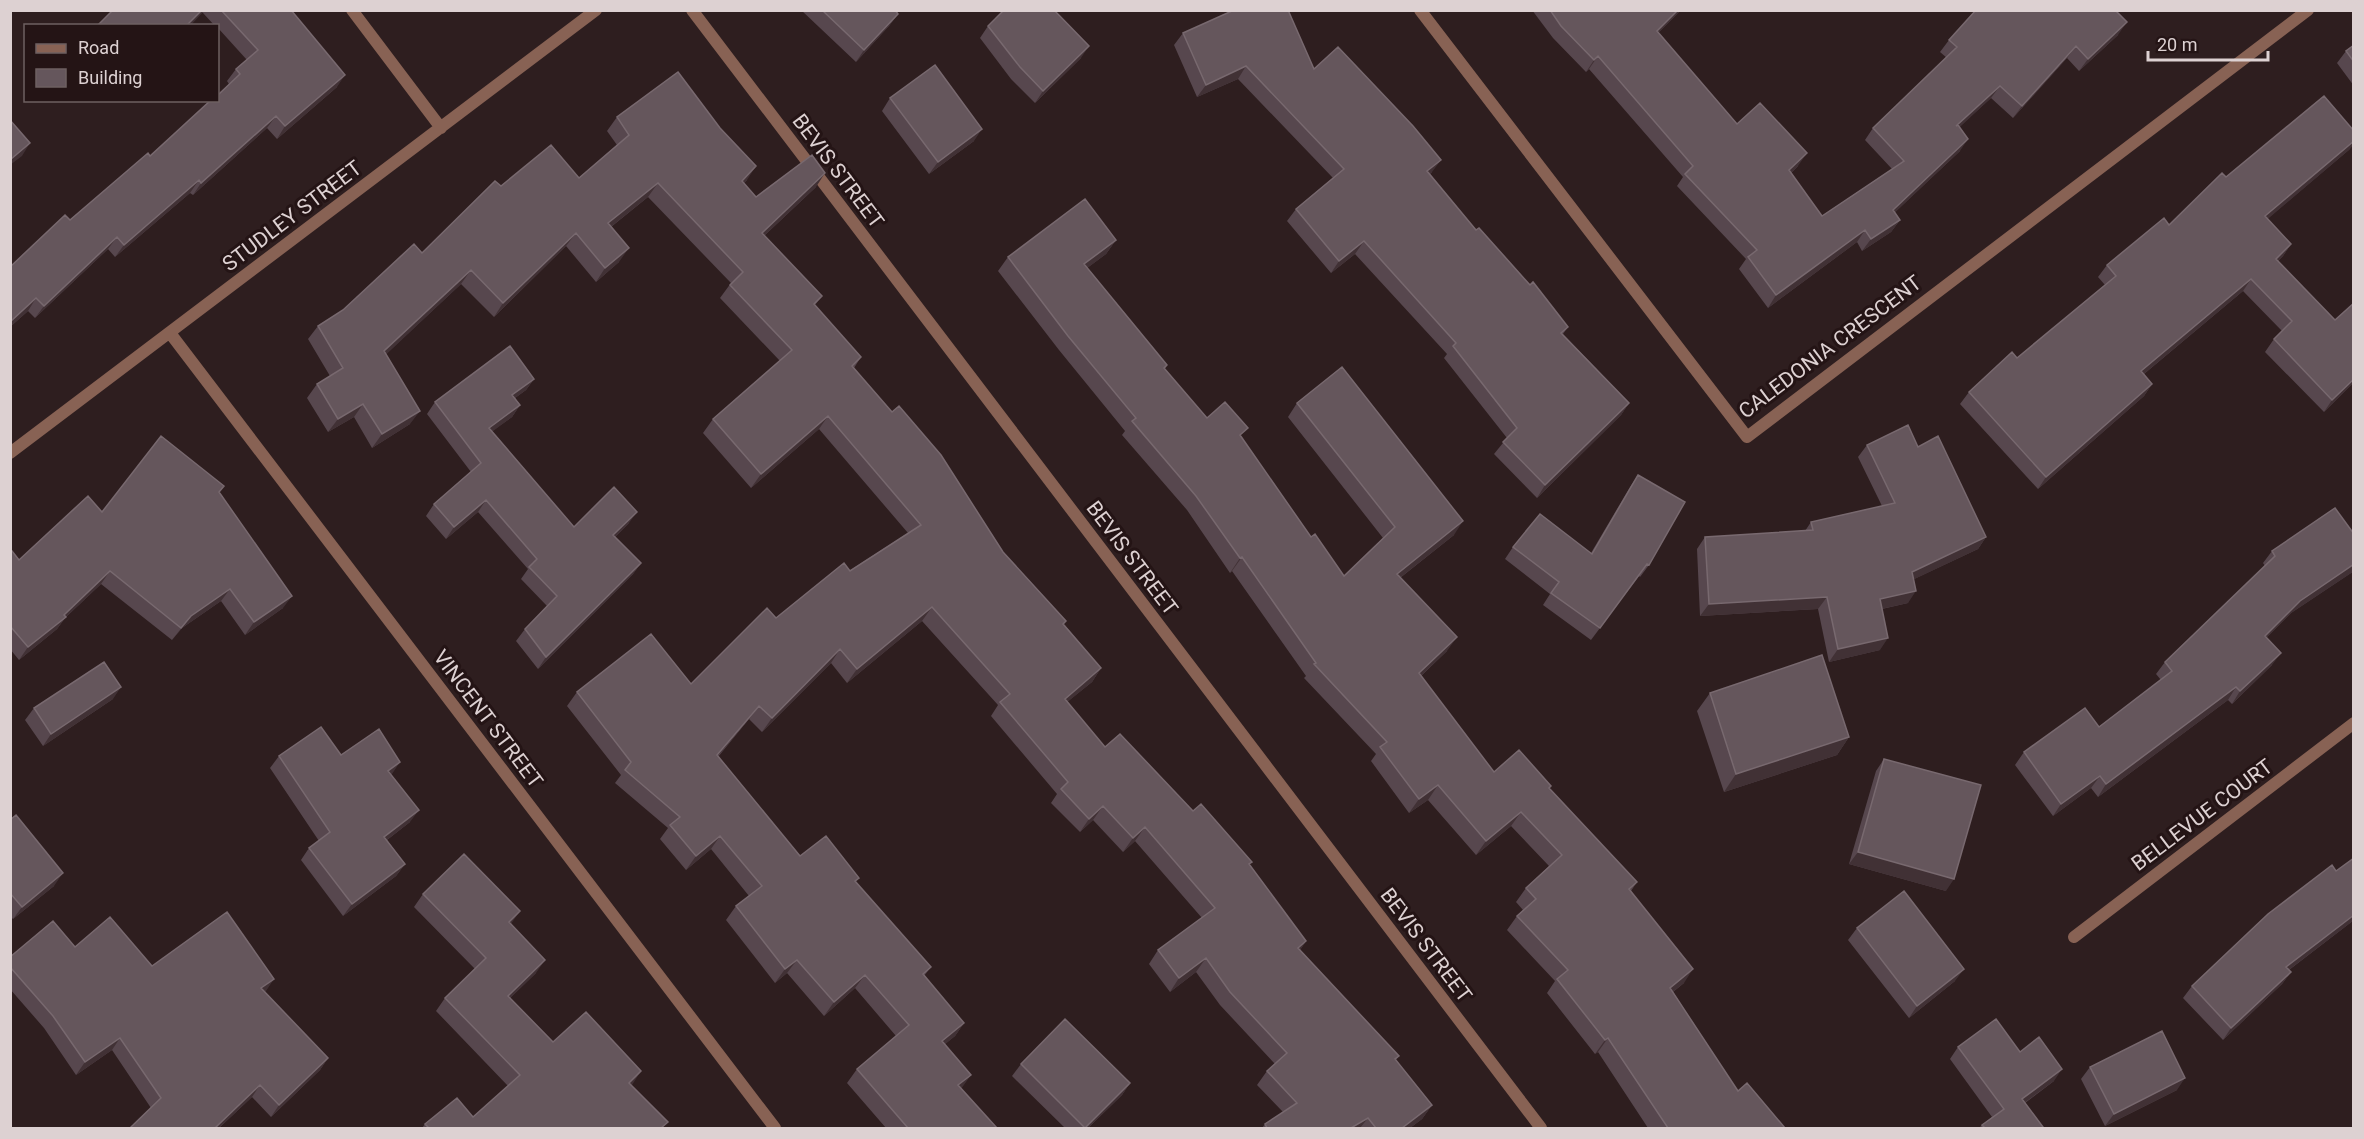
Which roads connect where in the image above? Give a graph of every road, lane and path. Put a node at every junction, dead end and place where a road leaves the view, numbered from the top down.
1 (352, 10) edge
2 (596, 10) edge
3 (692, 10) edge
4 (1420, 10) edge
5 (2308, 10) edge
6 (441, 128) junction
7 (170, 333) junction
8 (10, 453) edge
9 (2354, 723) edge
10 (2074, 937) dead end
11 (775, 1128) edge
12 (1541, 1128) edge

1 - 6 street
2 - 6 street, STUDLEY STREET
3 - 12 street, BEVIS STREET
4 - 5 street, CALEDONIA CRESCENT
6 - 7 street, STUDLEY STREET
7 - 8 street, STUDLEY STREET
7 - 11 street, VINCENT STREET
9 - 10 street, BELLEVUE COURT

